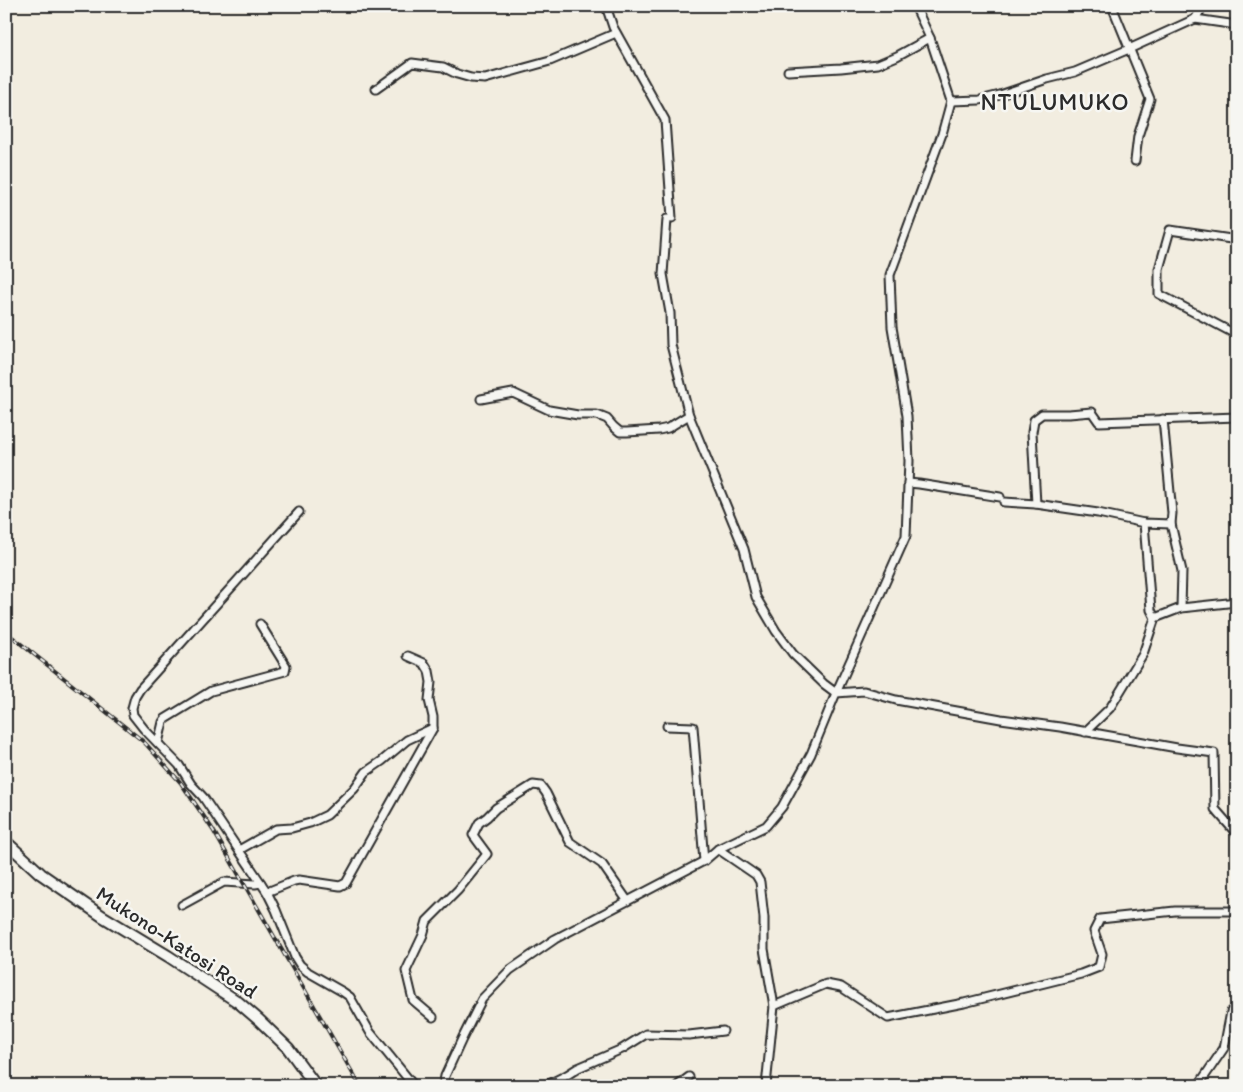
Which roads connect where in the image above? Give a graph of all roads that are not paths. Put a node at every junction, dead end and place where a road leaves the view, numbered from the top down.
1 (606, 6) edge
2 (915, 6) edge
3 (1112, 6) edge
4 (1204, 6) edge
5 (1195, 19) junction
6 (1237, 25) edge
7 (616, 33) junction
8 (930, 38) junction
9 (1129, 49) junction
10 (788, 71) dead end
11 (376, 89) dead end
12 (951, 101) junction
13 (1135, 161) dead end
14 (1237, 243) edge
15 (1237, 335) edge
16 (480, 399) dead end
17 (689, 415) junction
18 (1237, 416) edge
19 (1163, 419) junction
20 (908, 483) junction
21 (1036, 504) junction
22 (299, 512) dead end
23 (1144, 523) junction
24 (1171, 524) junction
25 (1237, 602) edge
26 (1181, 608) junction
27 (1155, 618) junction
28 (260, 624) dead end
29 (408, 656) dead end
30 (836, 693) junction
31 (667, 726) dead end
32 (433, 728) junction
33 (1085, 732) junction
34 (158, 743) junction
35 (1237, 834) edge
36 (6, 842) edge
37 (718, 849) junction
38 (238, 850) junction
39 (704, 861) junction
40 (261, 883) junction
41 (267, 892) junction
42 (627, 900) junction
43 (182, 905) dead end
44 (1237, 911) edge
45 (774, 1006) junction
46 (1236, 1007) edge
47 (433, 1017) dead end
48 (723, 1031) dead end
49 (689, 1077) dead end
50 (316, 1086) edge
51 (414, 1086) edge
52 (443, 1086) edge
53 (545, 1086) edge
54 (677, 1086) edge
55 (766, 1086) edge
56 (1198, 1086) edge

1 - 7 street
2 - 8 street
3 - 9 street
4 - 5 street
5 - 6 street
5 - 9 street
7 - 11 street
7 - 17 street
8 - 10 street
8 - 12 street
9 - 12 street
9 - 13 street
12 - 20 street
14 - 15 street
16 - 17 street
17 - 30 street
18 - 19 street
19 - 21 street
19 - 24 street
20 - 21 street
20 - 30 street
21 - 23 street
22 - 34 street
23 - 24 street
23 - 27 street
24 - 26 street
25 - 26 street
26 - 27 street
27 - 33 street
28 - 34 street
29 - 32 street
30 - 33 street
30 - 37 street
31 - 39 street
32 - 38 street
32 - 41 street
33 - 35 street
34 - 38 street
36 - 50 main road, Mukono-Katosi Road
37 - 39 street
37 - 45 street
38 - 40 street
39 - 42 street
40 - 41 street
40 - 43 street
41 - 51 street
42 - 47 street
42 - 52 street
44 - 45 street
45 - 55 street
46 - 56 street
48 - 53 street
49 - 54 street

